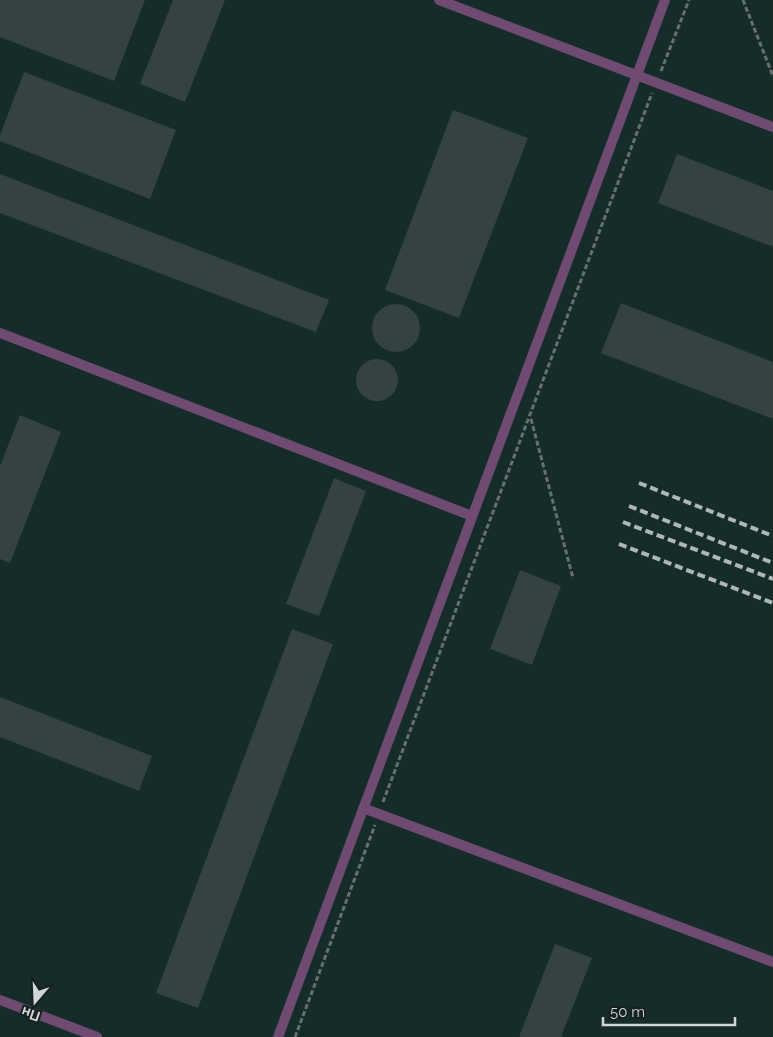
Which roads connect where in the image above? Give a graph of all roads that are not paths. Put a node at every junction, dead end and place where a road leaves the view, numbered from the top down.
1 (439, 0) edge
2 (665, 0) edge
3 (637, 75) junction
4 (773, 127) edge
5 (0, 333) edge
6 (472, 516) junction
7 (363, 808) junction
8 (773, 962) edge
9 (0, 1000) edge
10 (97, 1037) edge
11 (278, 1037) edge

1 - 3 lane
2 - 3 lane
3 - 4 lane
3 - 6 lane
5 - 6 lane
6 - 7 lane
7 - 8 lane
7 - 11 lane
9 - 10 lane

